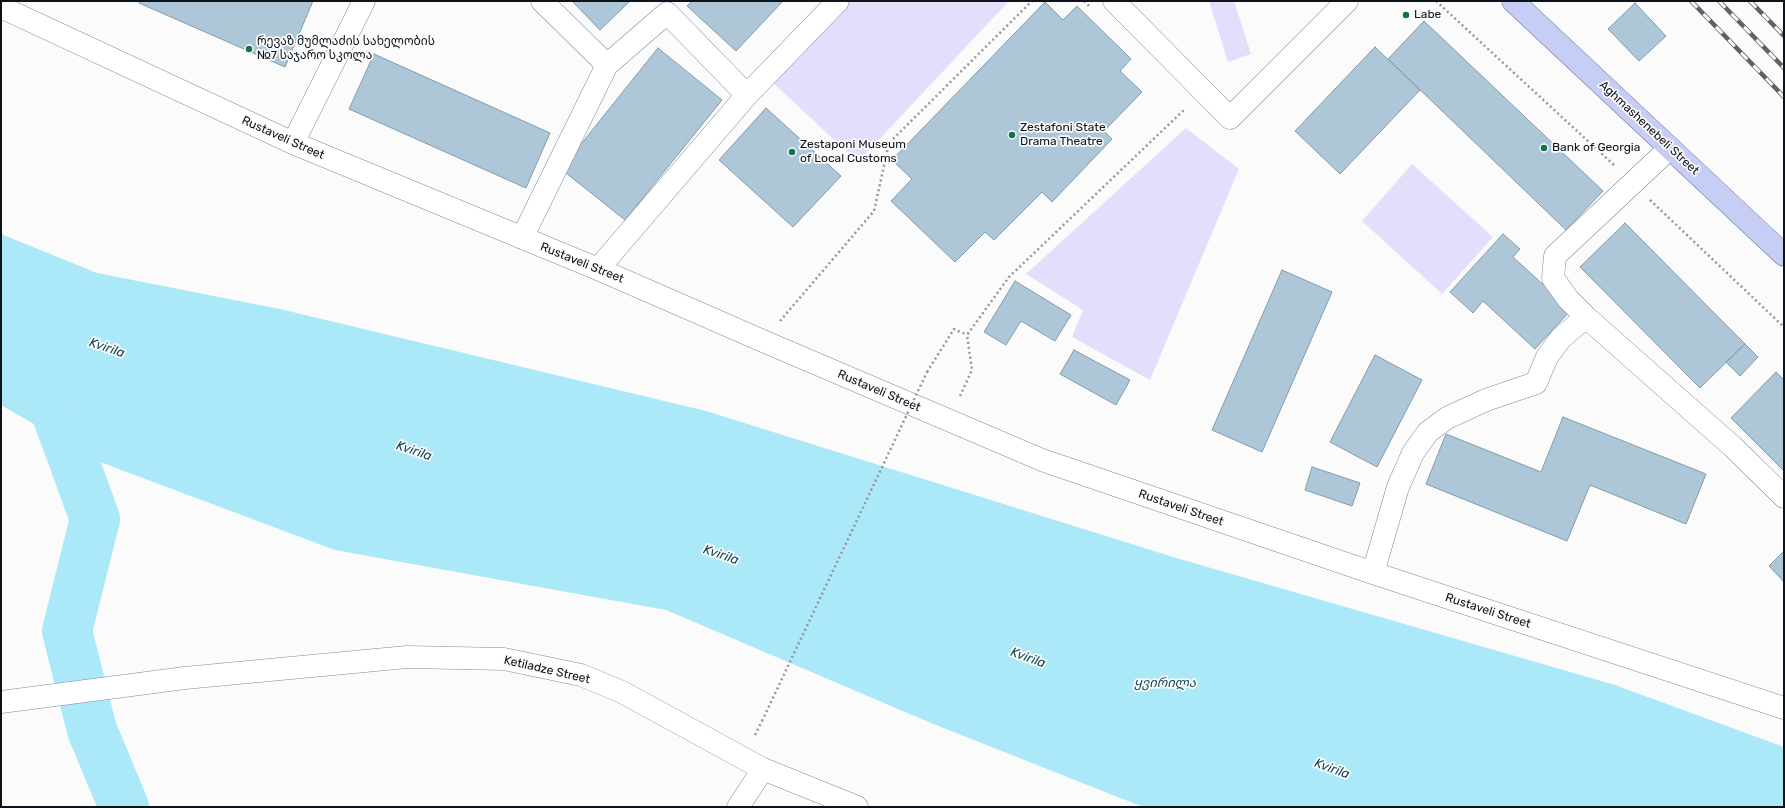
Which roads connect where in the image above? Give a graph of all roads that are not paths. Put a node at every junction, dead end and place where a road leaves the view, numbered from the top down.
1 (364, 1) edge
2 (542, 1) edge
3 (838, 1) edge
4 (1114, 1) edge
5 (1347, 1) edge
6 (1513, 1) edge
7 (1, 7) edge
8 (607, 65) junction
9 (748, 95) junction
10 (293, 143) junction
11 (1670, 148) junction
12 (522, 238) junction
13 (1784, 256) edge
14 (598, 269) junction
15 (1586, 317) junction
16 (1784, 496) edge
17 (1373, 573) junction
18 (4, 701) edge
19 (1784, 708) edge
20 (763, 769) junction
21 (738, 807) edge
22 (857, 807) edge

1 - 10 street
2 - 8 street
3 - 9 street
4 - 5 street
6 - 11 main road, Aghmashenebeli Street
7 - 10 street, Rustaveli Street
8 - 9 street
8 - 12 street
9 - 14 street
10 - 12 street, Rustaveli Street
11 - 13 main road, Aghmashenebeli Street
11 - 15 street
12 - 14 street, Rustaveli Street
14 - 17 street, Rustaveli Street
15 - 16 street
15 - 17 street
17 - 19 street, Rustaveli Street
18 - 20 street, Ketiladze Street
20 - 21 street
20 - 22 street, Ketiladze Street

